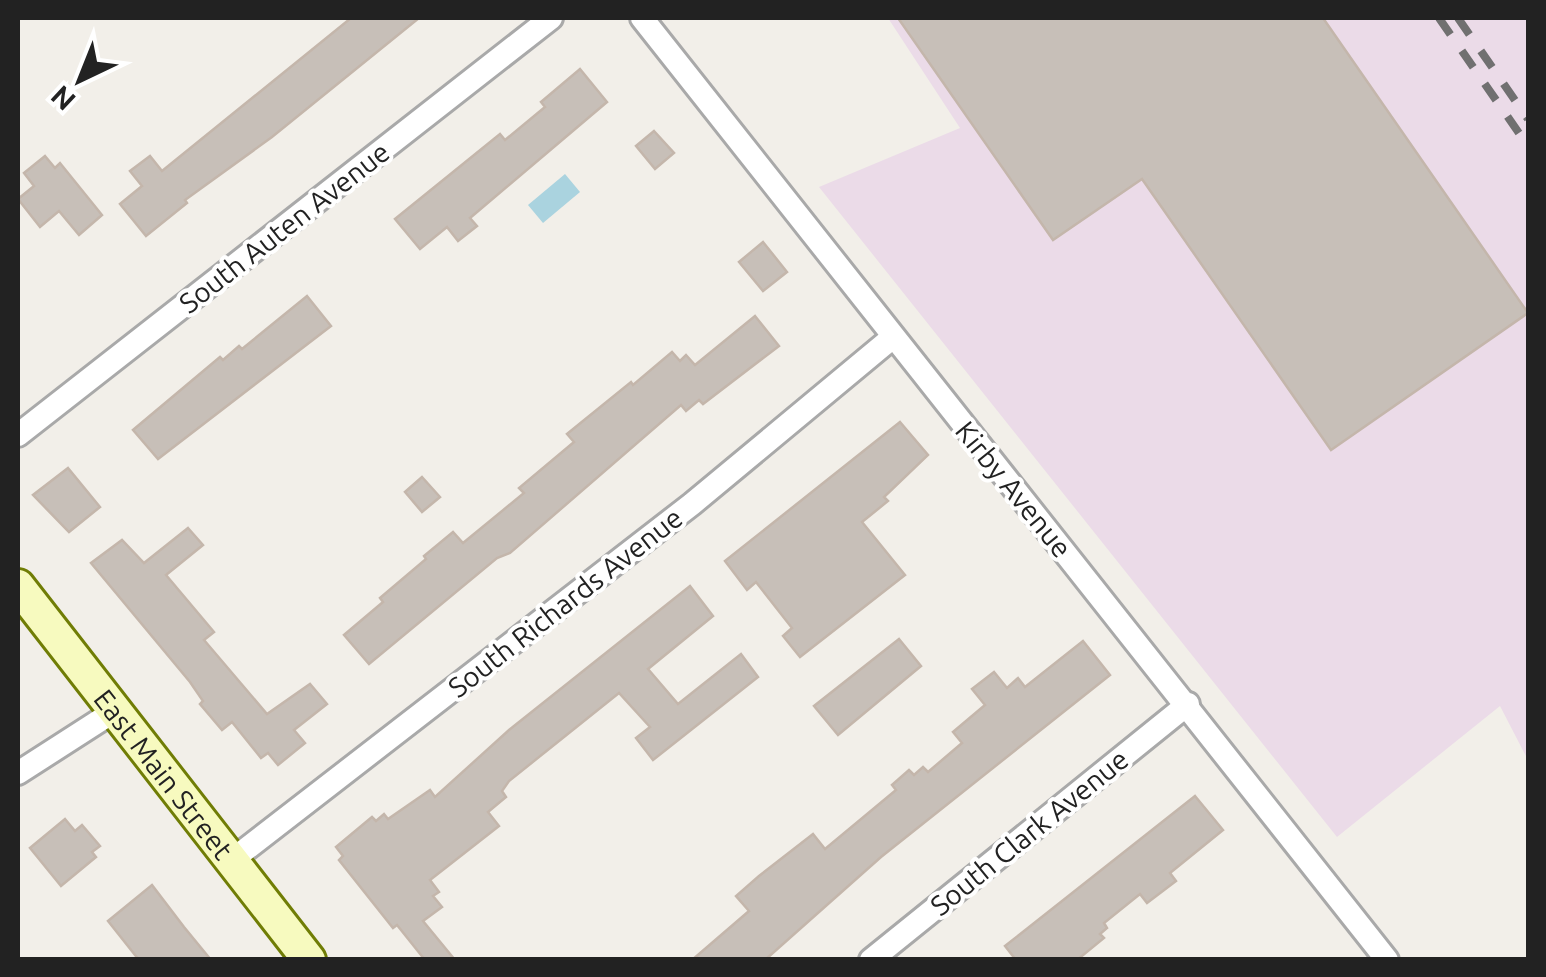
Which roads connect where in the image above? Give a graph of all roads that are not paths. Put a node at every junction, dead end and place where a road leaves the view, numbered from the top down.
1 (551, 18) edge
2 (642, 18) edge
3 (892, 337) junction
4 (18, 436) edge
5 (18, 586) edge
6 (1188, 704) junction
7 (116, 710) junction
8 (18, 773) edge
9 (232, 860) junction
10 (310, 960) edge
11 (871, 960) edge
12 (1387, 960) edge

1 - 4 street, South Auten Avenue
2 - 3 street, Kirby Avenue
3 - 6 street, Kirby Avenue
3 - 9 street, South Richards Avenue
5 - 7 street, East Main Street
6 - 11 street, South Clark Avenue
6 - 12 street, Kirby Avenue
7 - 8 street
7 - 9 street, East Main Street
9 - 10 street, East Main Street

